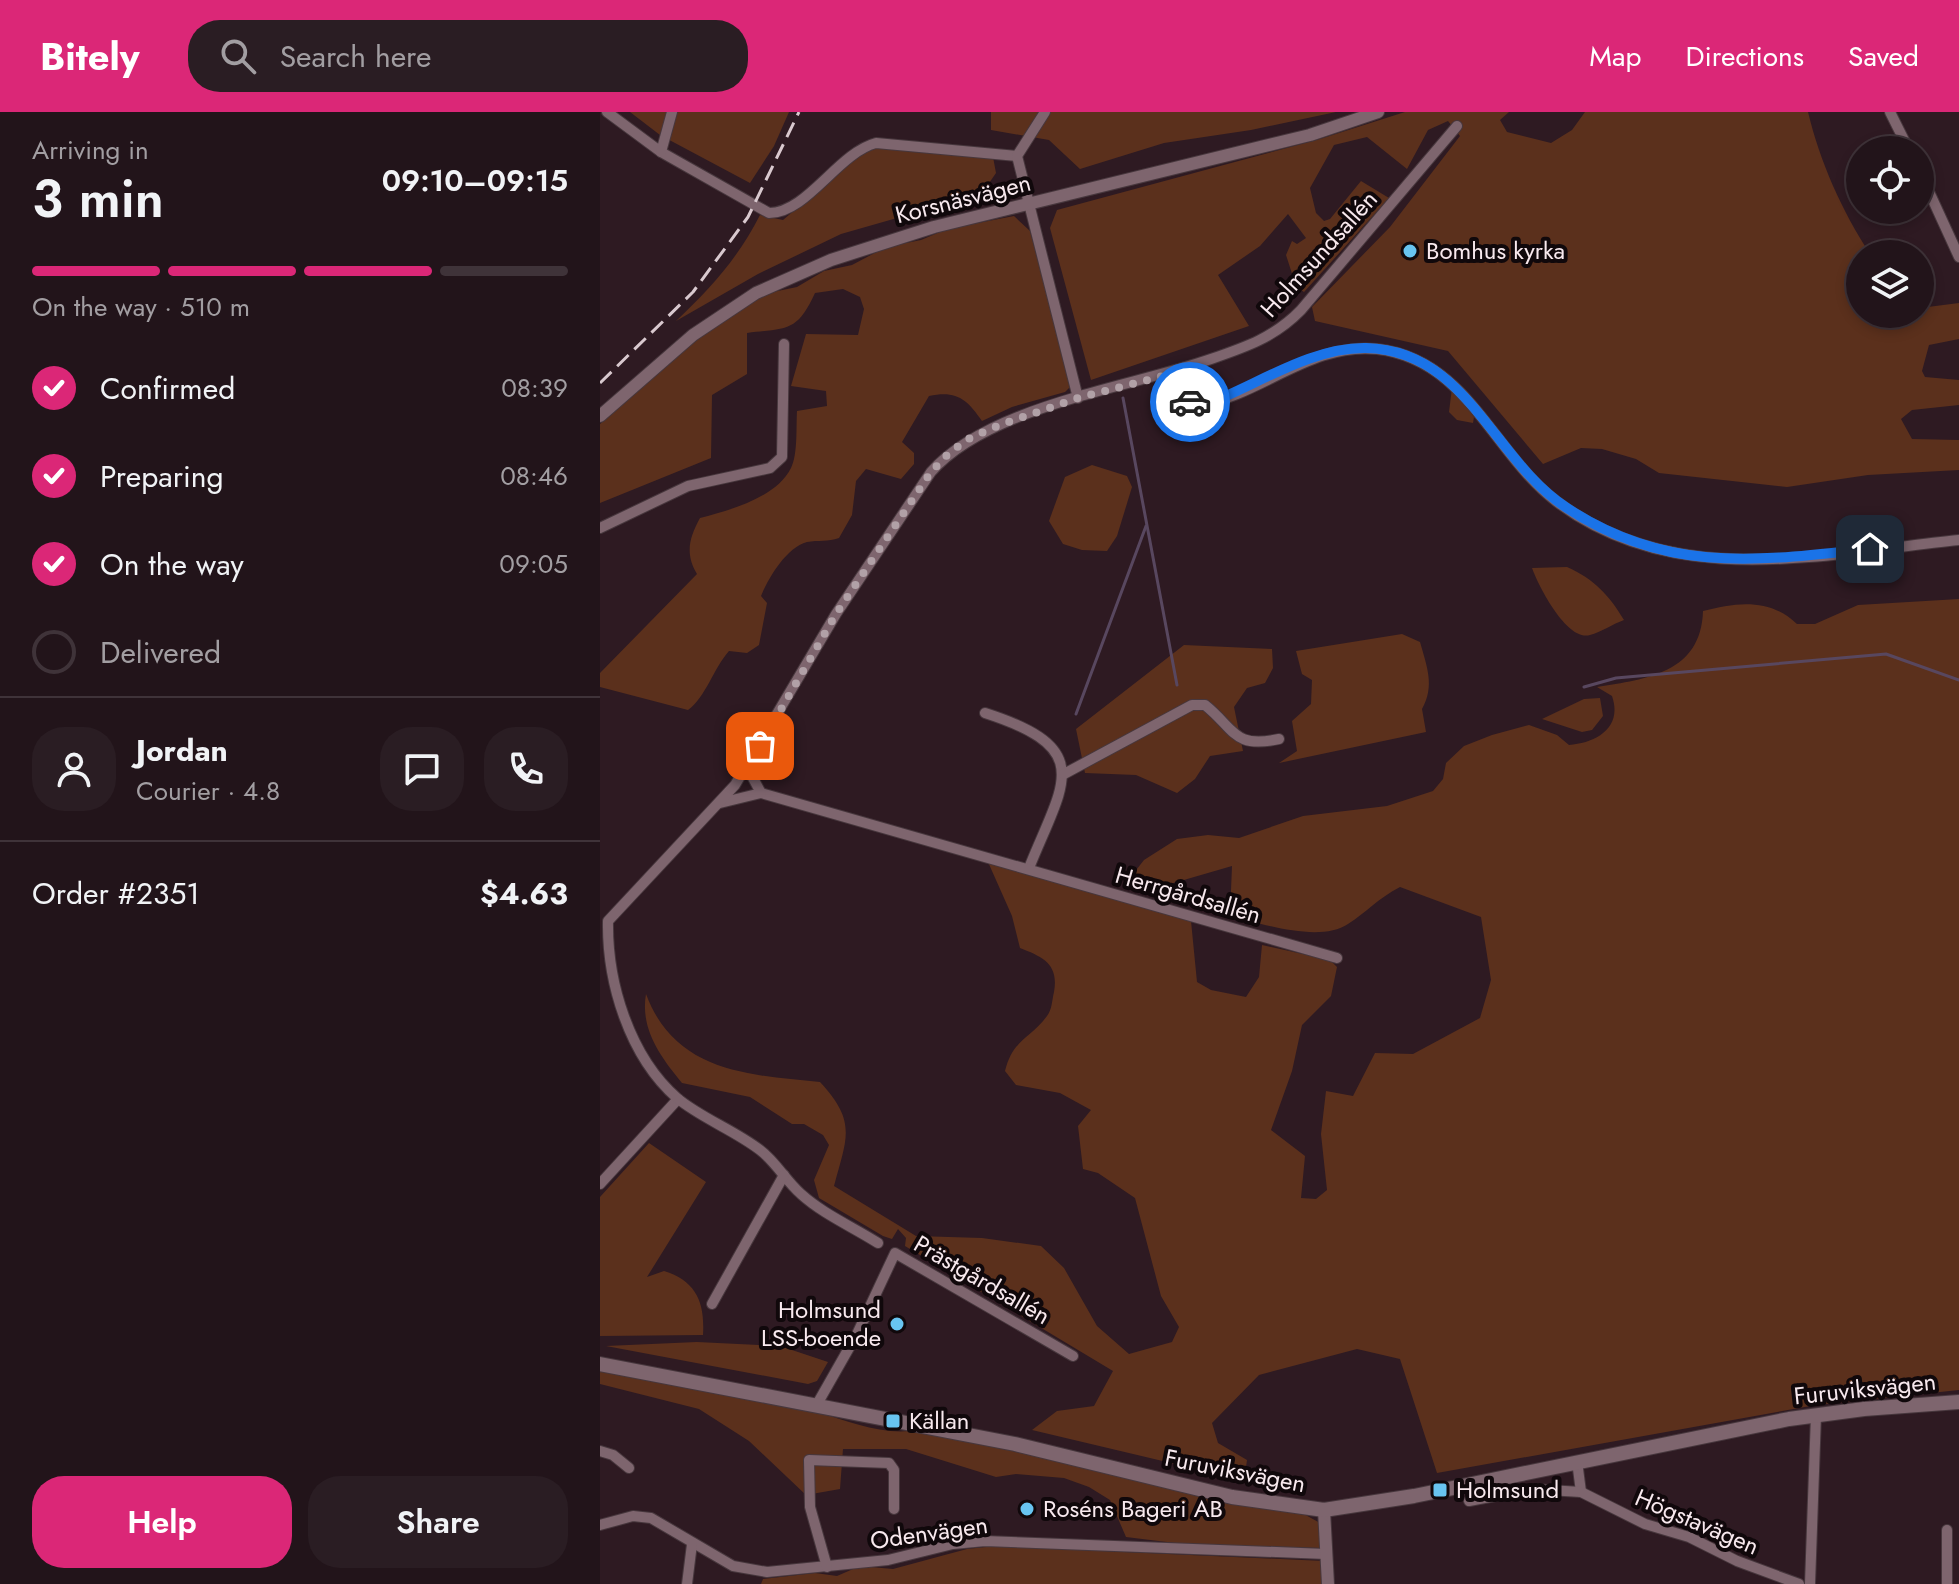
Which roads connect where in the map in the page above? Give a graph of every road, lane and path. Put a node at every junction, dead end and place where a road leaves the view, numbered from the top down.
1 (607, 112) edge
2 (672, 112) edge
3 (1045, 112) edge
4 (1378, 112) edge
5 (1890, 112) edge
6 (1457, 126) dead end
7 (1902, 136) edge
8 (661, 152) junction
9 (1017, 156) junction
10 (1934, 203) edge
11 (1029, 205) junction
12 (1959, 257) edge
13 (784, 344) dead end
14 (1167, 375) junction
15 (1078, 398) junction
16 (600, 416) edge
17 (600, 528) edge
18 (1959, 540) edge
19 (985, 713) dead end
20 (1279, 739) dead end
21 (747, 767) junction
22 (1064, 774) junction
23 (761, 793) junction
24 (720, 803) junction
25 (1029, 868) junction
26 (604, 918) edge
27 (1337, 958) dead end
28 (678, 1099) junction
29 (784, 1175) junction
30 (600, 1184) edge
31 (878, 1243) dead end
32 (712, 1304) dead end
33 (1073, 1356) dead end
34 (600, 1364) edge
35 (1959, 1402) edge
36 (816, 1406) junction
37 (1816, 1415) junction
38 (600, 1451) edge
39 (1577, 1461) junction
40 (629, 1468) dead end
41 (1581, 1492) junction
42 (1469, 1501) dead end
43 (894, 1509) dead end
44 (1324, 1510) junction
45 (600, 1525) edge
46 (1947, 1530) dead end
47 (692, 1544) junction
48 (1326, 1554) junction
49 (827, 1567) junction
50 (687, 1584) edge
51 (1328, 1584) edge
52 (1799, 1584) edge
53 (1810, 1584) edge
54 (1947, 1584) edge

1 - 8 street
2 - 8 street
3 - 9 street
4 - 11 street, Korsnäsvägen
5 - 7 street
6 - 14 street, Holmsundsallén
8 - 9 street
9 - 11 street
10 - 12 street
11 - 15 street
11 - 16 street, Korsnäsvägen
13 - 17 street
14 - 15 street, Holmsundsallén
14 - 18 street
15 - 21 street, Holmsundsallén
19 - 22 street
20 - 22 street
21 - 23 street
21 - 24 street, Holmsundsallén
22 - 25 street
23 - 24 street
23 - 25 street, Herrgårdsallén
24 - 26 street, Holmsundsallén
25 - 27 street, Herrgårdsallén
26 - 28 street, Holmsundsallén
28 - 29 street, Prästgårdsallén
28 - 30 street
29 - 31 street, Prästgårdsallén
29 - 32 street
33 - 36 street, Prästgårdsallén
34 - 36 main road, Furuviksvägen
35 - 37 main road, Furuviksvägen
36 - 44 main road, Furuviksvägen
37 - 39 main road, Furuviksvägen
37 - 53 street
38 - 40 street
39 - 41 street
39 - 44 main road, Furuviksvägen
41 - 42 street, Högstavägen
41 - 52 street, Högstavägen
43 - 49 street
44 - 48 street
45 - 47 street, Odenvägen
46 - 54 street
47 - 49 street, Odenvägen
47 - 50 street
48 - 49 street, Odenvägen
48 - 51 street

